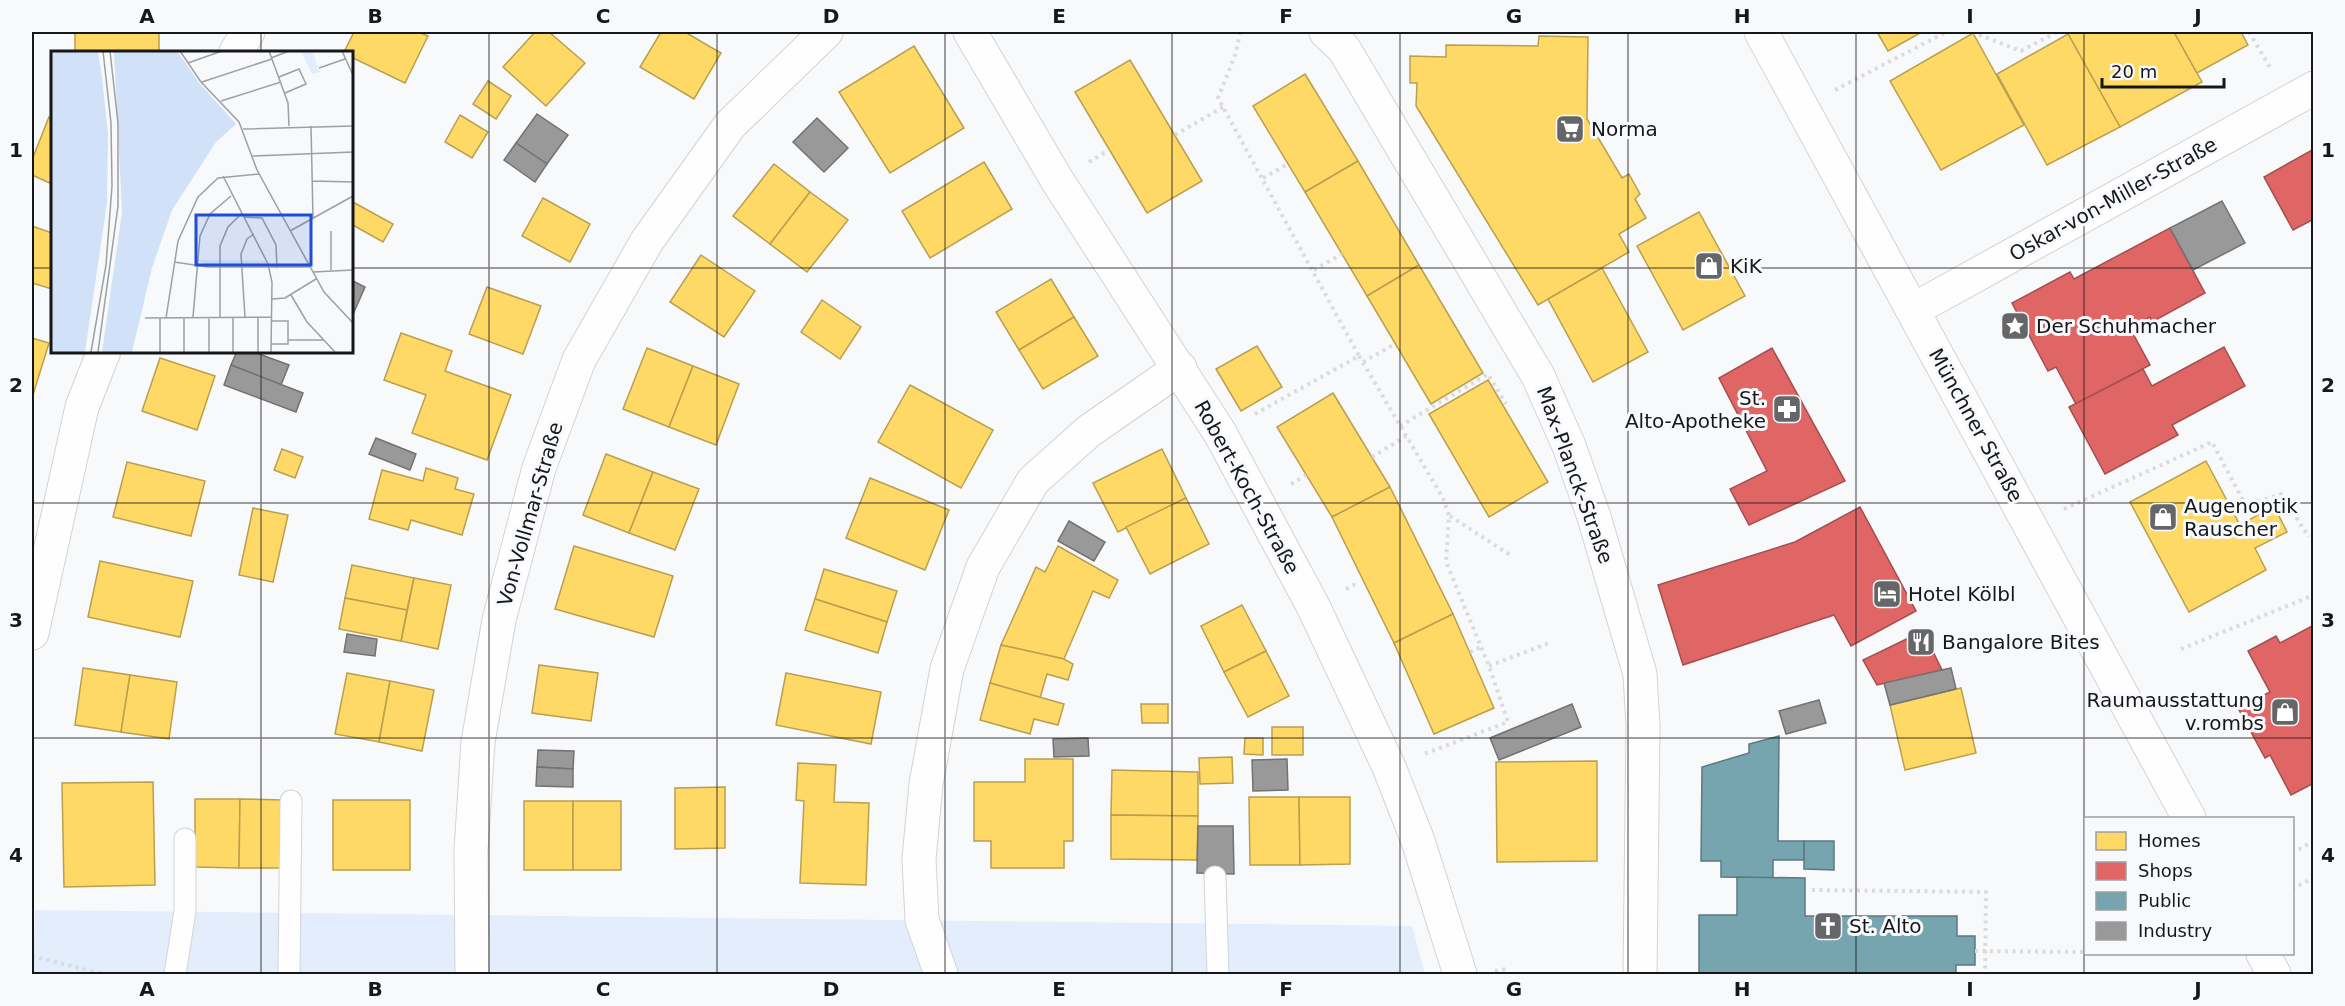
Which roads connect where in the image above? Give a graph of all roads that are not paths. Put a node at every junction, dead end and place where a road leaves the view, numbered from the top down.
1 (248, 32) edge
2 (826, 32) edge
3 (1326, 32) edge
4 (1761, 32) edge
5 (976, 33) edge
6 (237, 51) edge
7 (2313, 88) edge
8 (1913, 310) junction
9 (104, 352) edge
10 (1180, 368) junction
11 (32, 633) edge
12 (291, 801) dead end
13 (2188, 817) edge
14 (185, 839) dead end
15 (1215, 877) dead end
16 (2264, 955) edge
17 (175, 975) edge
18 (289, 975) edge
19 (472, 975) edge
20 (941, 975) edge
21 (1218, 975) edge
22 (1460, 975) edge
23 (1640, 975) edge
24 (2274, 975) edge

1 - 6 street
2 - 19 street, Von-Vollmar-Straße
3 - 23 street, Max-Planck-Straße
4 - 8 street, Münchner Straße
5 - 10 street, Robert-Koch-Straße
7 - 8 street, Oskar-von-Miller-Straße
8 - 13 street, Münchner Straße
9 - 11 street
10 - 20 street
10 - 22 street, Robert-Koch-Straße
12 - 18 lane
14 - 17 lane
15 - 21 lane
16 - 24 street

